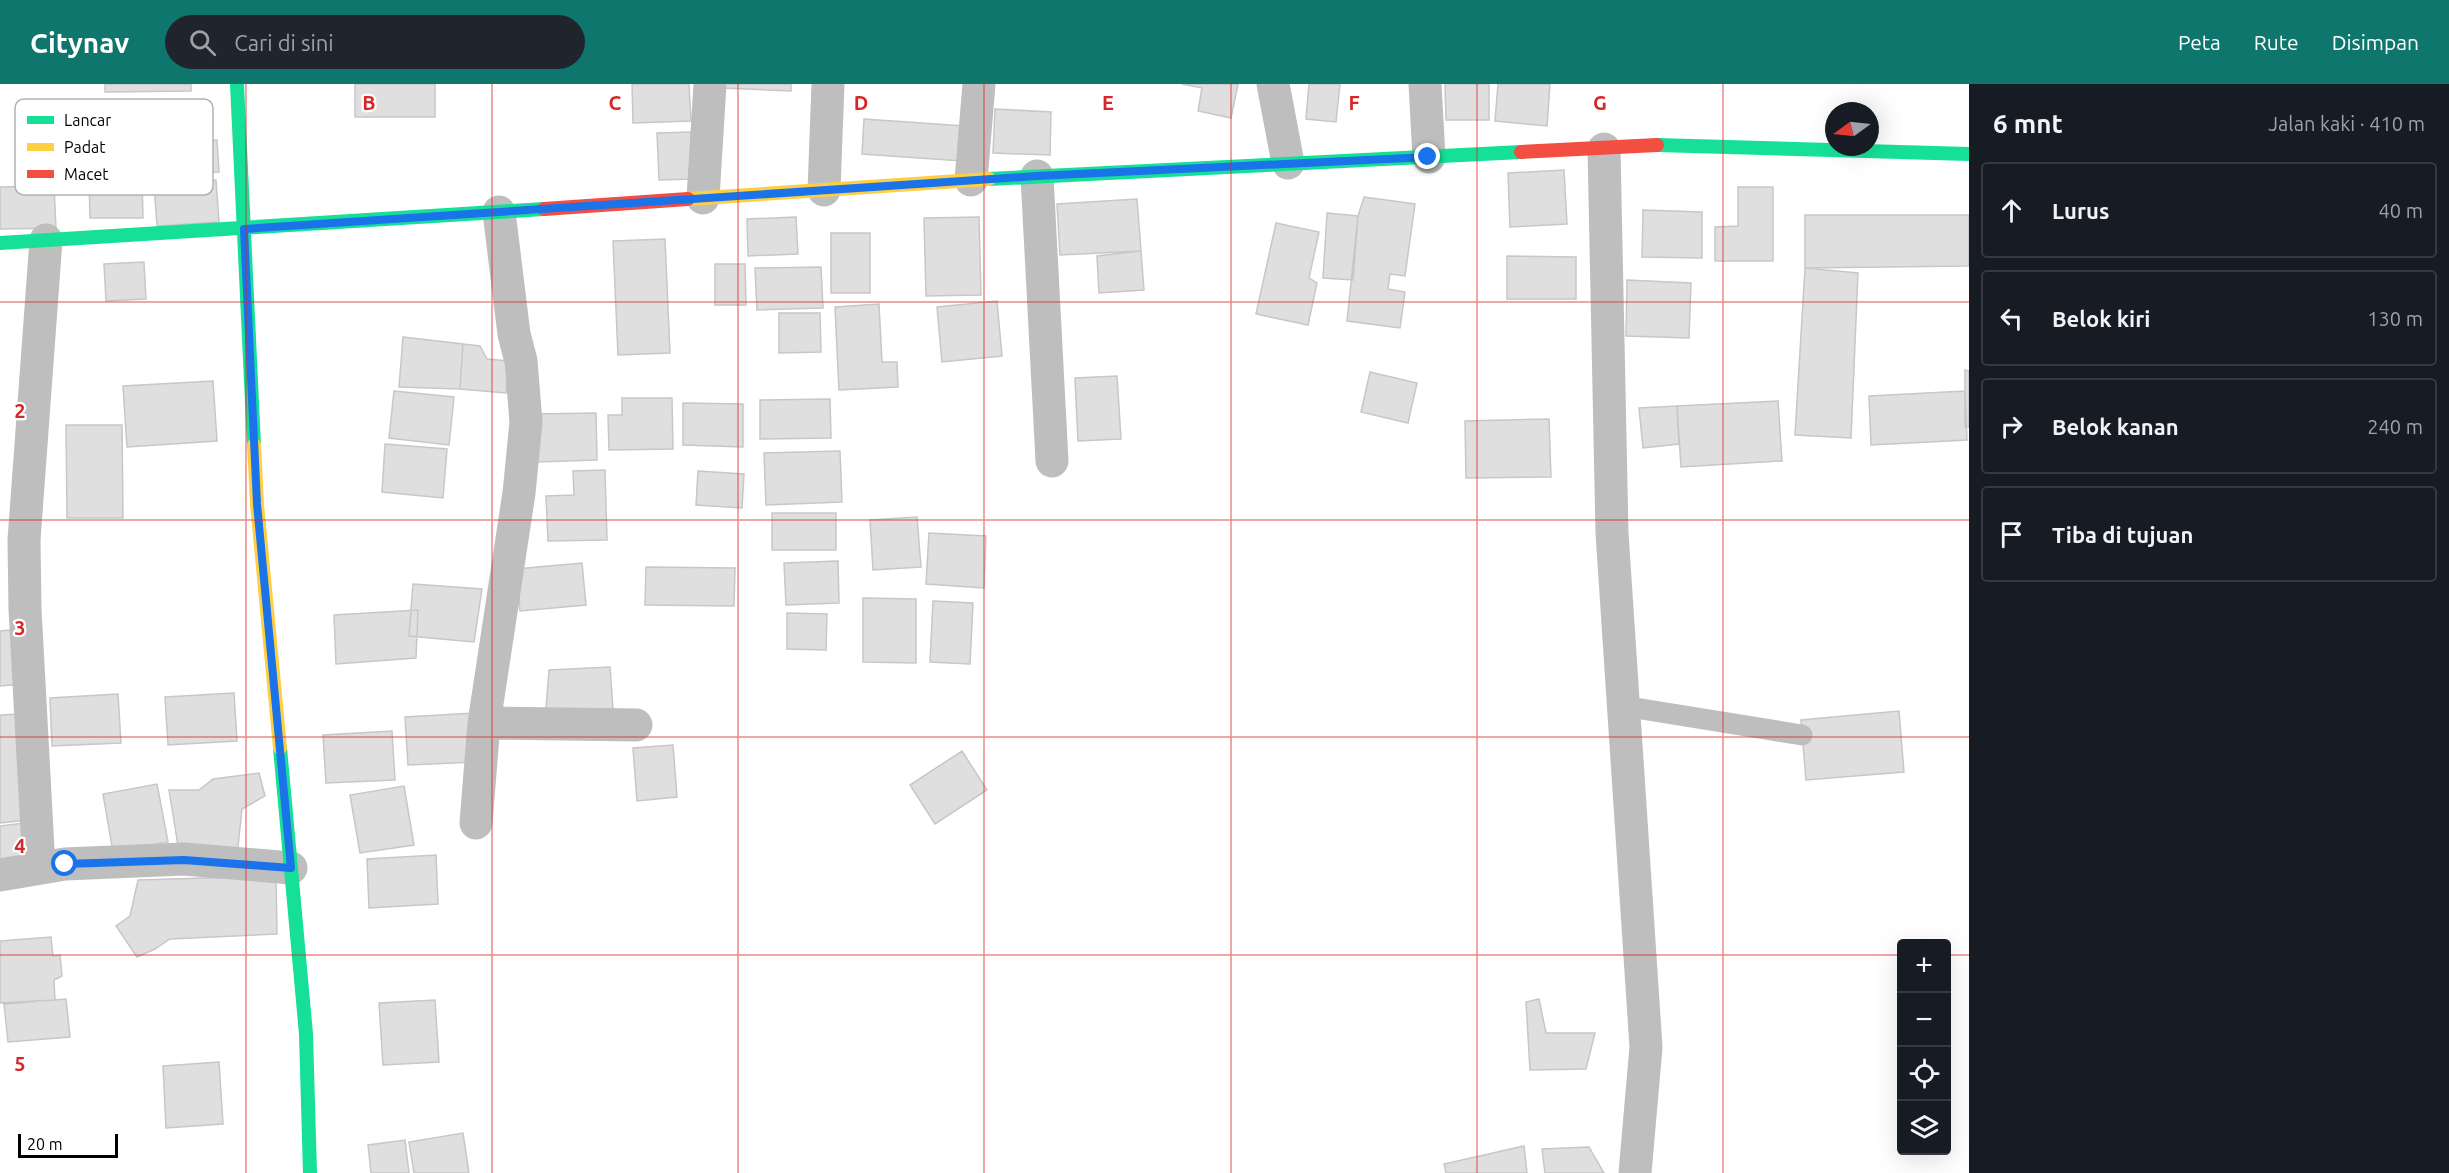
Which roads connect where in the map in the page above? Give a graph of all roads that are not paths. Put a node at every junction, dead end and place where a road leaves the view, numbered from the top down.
1 (237, 84) edge
2 (710, 84) edge
3 (828, 84) edge
4 (979, 84) edge
5 (1274, 84) edge
6 (1425, 84) edge
7 (1604, 148) junction
8 (1969, 154) edge
9 (1428, 157) junction
10 (1288, 163) junction
11 (1037, 176) junction
12 (971, 180) junction
13 (824, 190) junction
14 (703, 198) junction
15 (499, 212) junction
16 (244, 229) junction
17 (46, 240) junction
18 (0, 243) edge
19 (1052, 461) dead end
20 (1623, 706) junction
21 (484, 723) junction
22 (636, 725) dead end
23 (1802, 735) dead end
24 (476, 823) dead end
25 (39, 868) junction
26 (291, 868) junction
27 (0, 875) edge
28 (310, 1173) edge
29 (1635, 1173) edge

1 - 16 street
2 - 14 street
3 - 13 street
4 - 12 street
5 - 10 street
6 - 9 street
7 - 8 street
7 - 9 street
7 - 20 street
9 - 10 street
10 - 11 street
11 - 12 street
11 - 19 street
12 - 13 street
13 - 14 street
14 - 15 street
15 - 16 street
15 - 21 street
16 - 17 street
16 - 26 street
17 - 18 street
17 - 25 street
20 - 23 lane
20 - 29 street
21 - 22 street
21 - 24 street
25 - 26 street
25 - 27 street
26 - 28 street

